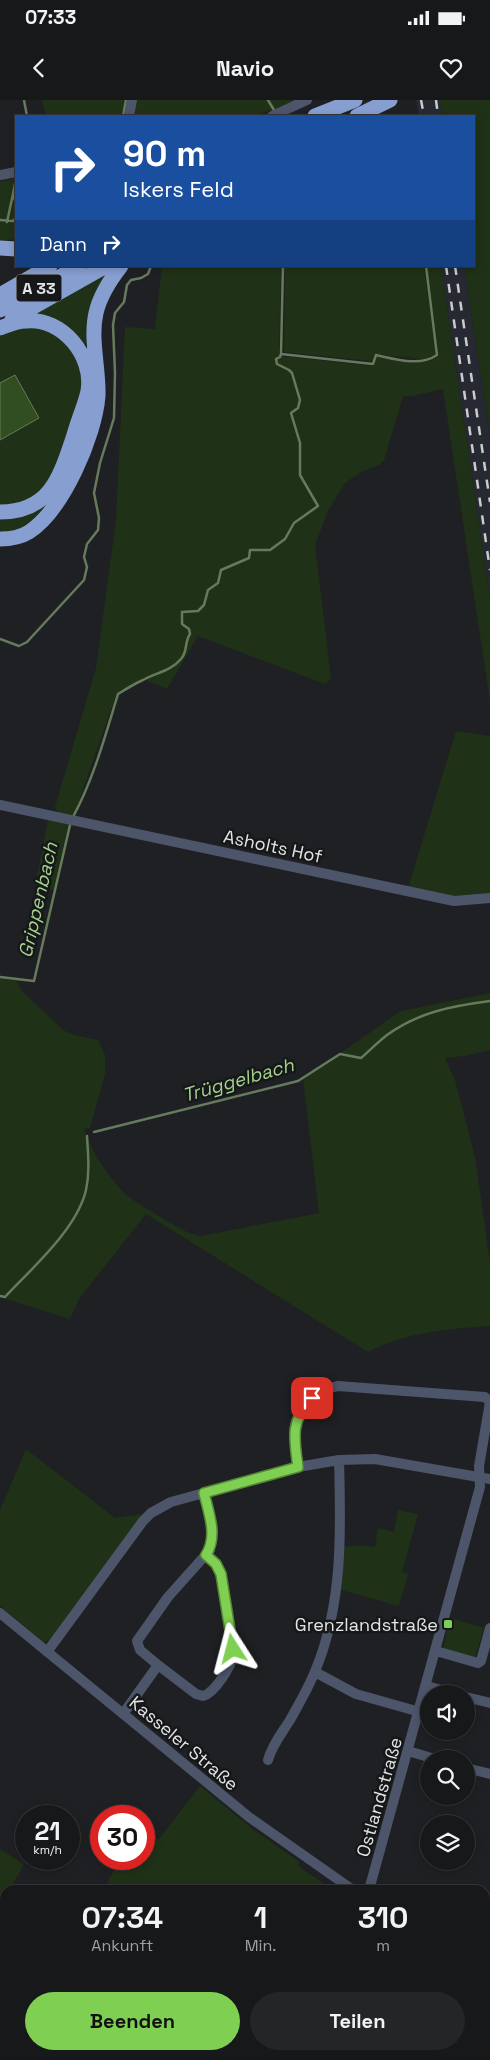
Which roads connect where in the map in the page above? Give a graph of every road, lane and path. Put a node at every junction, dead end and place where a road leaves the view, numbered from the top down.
1 (132, 100) edge
2 (307, 100) edge
3 (354, 100) edge
4 (358, 100) edge
5 (383, 103) edge
6 (129, 115) edge
7 (274, 115) edge
8 (317, 115) edge
9 (330, 115) edge
10 (359, 115) edge
11 (364, 115) edge
12 (15, 172) edge
13 (0, 176) edge
14 (0, 248) edge
15 (15, 249) edge
16 (48, 267) edge
17 (77, 267) edge
18 (104, 267) edge
19 (120, 267) edge
20 (0, 295) edge
21 (0, 310) edge
22 (0, 327) edge
23 (0, 512) edge
24 (0, 540) edge
25 (0, 805) edge
26 (490, 898) edge
27 (339, 1460) junction
28 (298, 1467) junction
29 (485, 1478) edge
30 (204, 1493) junction
31 (206, 1555) junction
32 (0, 1613) edge
33 (490, 1628) edge
34 (436, 1651) junction
35 (48, 1652) junction
36 (158, 1664) junction
37 (315, 1672) junction
38 (427, 1685) edge
39 (475, 1699) edge
40 (490, 1703) edge
41 (420, 1712) joint
42 (123, 1714) junction
43 (408, 1751) junction
44 (420, 1755) edge
45 (268, 1760) dead end
46 (475, 1770) edge
47 (490, 1774) edge
48 (346, 1885) edge
49 (370, 1885) edge

1 - 6 street
2 - 7 street
3 - 8 highway
4 - 9 highway
5 - 10 highway
5 - 11 highway
12 - 13 street
14 - 15 highway
16 - 20 highway, A 33
17 - 21 highway, A 33
18 - 22 highway
19 - 24 highway
22 - 23 highway
25 - 26 street, Asholts Hof
27 - 28 street
27 - 29 street
27 - 37 street
28 - 29 street, Ostlandstraße
28 - 30 street
29 - 34 street, Ostlandstraße
30 - 31 street
30 - 35 street
31 - 36 street
31 - 36 street
32 - 35 street, Kasseler Straße
33 - 34 street
34 - 38 street, Ostlandstraße
35 - 42 street, Kasseler Straße
36 - 42 street
37 - 41 street
37 - 45 street
39 - 40 street
41 - 43 street, Ostlandstraße
42 - 48 street, Kasseler Straße
43 - 44 street
43 - 49 street, Ostlandstraße
46 - 47 street

